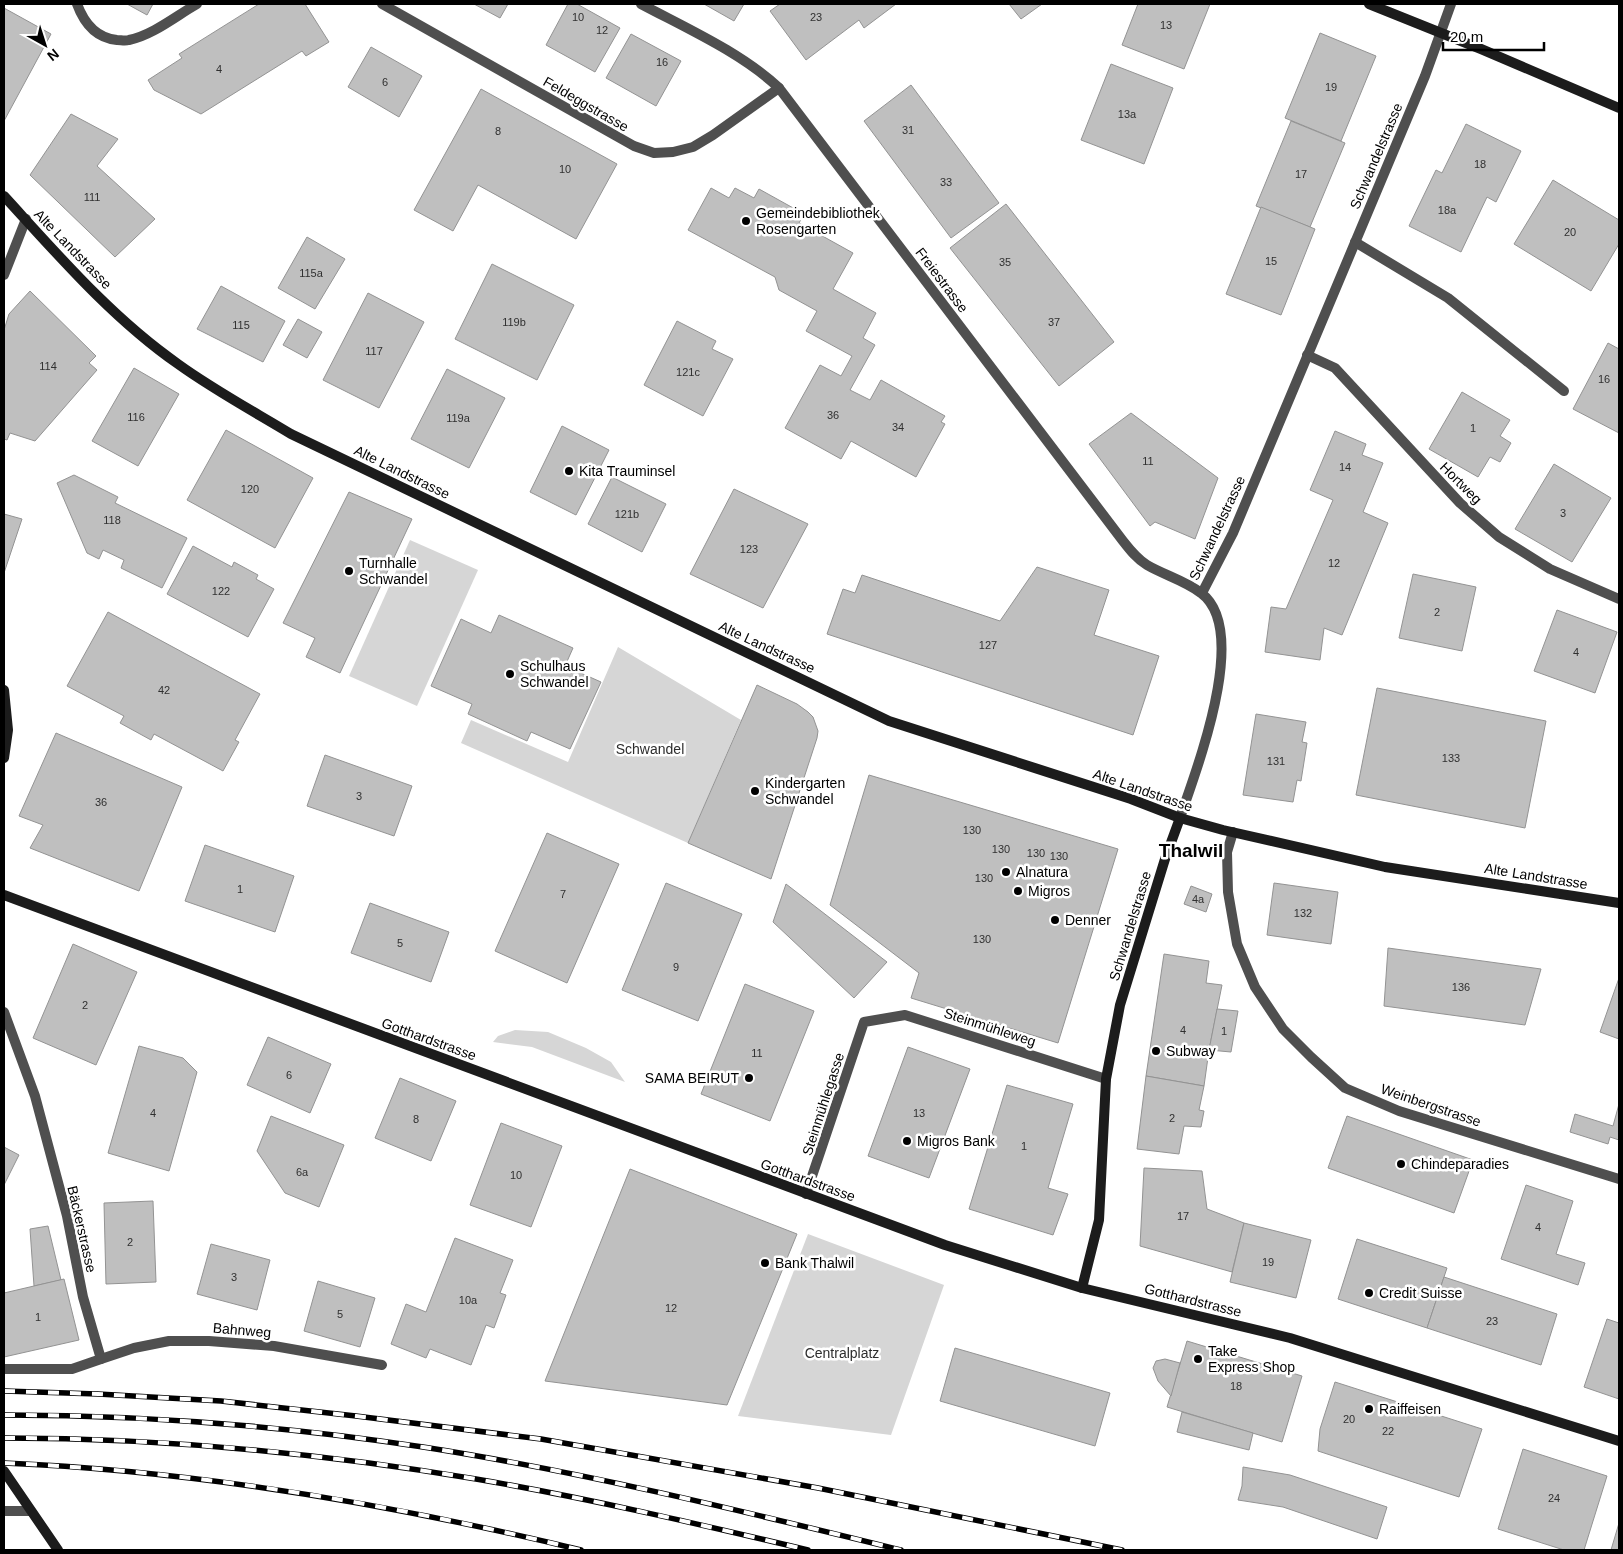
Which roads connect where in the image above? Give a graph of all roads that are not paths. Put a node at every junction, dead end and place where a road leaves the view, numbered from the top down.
1 (78, 4) edge
2 (197, 4) edge
3 (382, 4) edge
4 (641, 4) edge
5 (1369, 4) edge
6 (1450, 4) edge
7 (1441, 33) junction
8 (779, 88) junction
9 (1619, 108) edge
10 (4, 196) edge
11 (26, 220) junction
12 (1355, 242) junction
13 (4, 275) edge
14 (1307, 355) junction
15 (1564, 392) dead end
16 (1202, 593) junction
17 (1619, 599) edge
18 (4, 690) edge
19 (4, 758) edge
20 (1180, 818) junction
21 (1233, 832) junction
22 (4, 895) edge
23 (1619, 903) edge
24 (4, 1012) edge
25 (864, 1022) joint
26 (1106, 1079) junction
27 (1619, 1179) edge
28 (806, 1194) junction
29 (1082, 1288) junction
30 (101, 1358) junction
31 (382, 1365) dead end
32 (4, 1368) edge
33 (1619, 1441) edge
34 (4, 1471) edge
35 (4, 1511) edge
36 (30, 1511) junction
37 (58, 1550) edge

1 - 2 street
3 - 8 street, Feldeggstrasse
4 - 8 street, Freiestrasse
5 - 7 street
6 - 7 street, Schwandelstrasse
7 - 9 street
7 - 12 street, Schwandelstrasse
8 - 16 street, Freiestrasse
10 - 11 street, Alte Landstrasse
11 - 13 street
11 - 20 street, Alte Landstrasse
12 - 14 street, Schwandelstrasse
12 - 15 street
14 - 16 street, Schwandelstrasse
14 - 17 street, Hortweg
16 - 20 street, Schwandelstrasse
18 - 19 street
20 - 21 street, Alte Landstrasse
20 - 26 street, Schwandelstrasse
21 - 23 street, Alte Landstrasse
21 - 27 street, Weinbergstrasse
22 - 28 street, Gotthardstrasse
24 - 30 street, Bäckerstrasse
25 - 26 street, Steinmühleweg
25 - 28 street, Steinmühlegasse
26 - 29 street, Schwandelstrasse
28 - 29 street, Gotthardstrasse
29 - 33 street, Gotthardstrasse
30 - 31 street, Bahnweg
30 - 32 street
34 - 36 street
35 - 36 street
36 - 37 street

